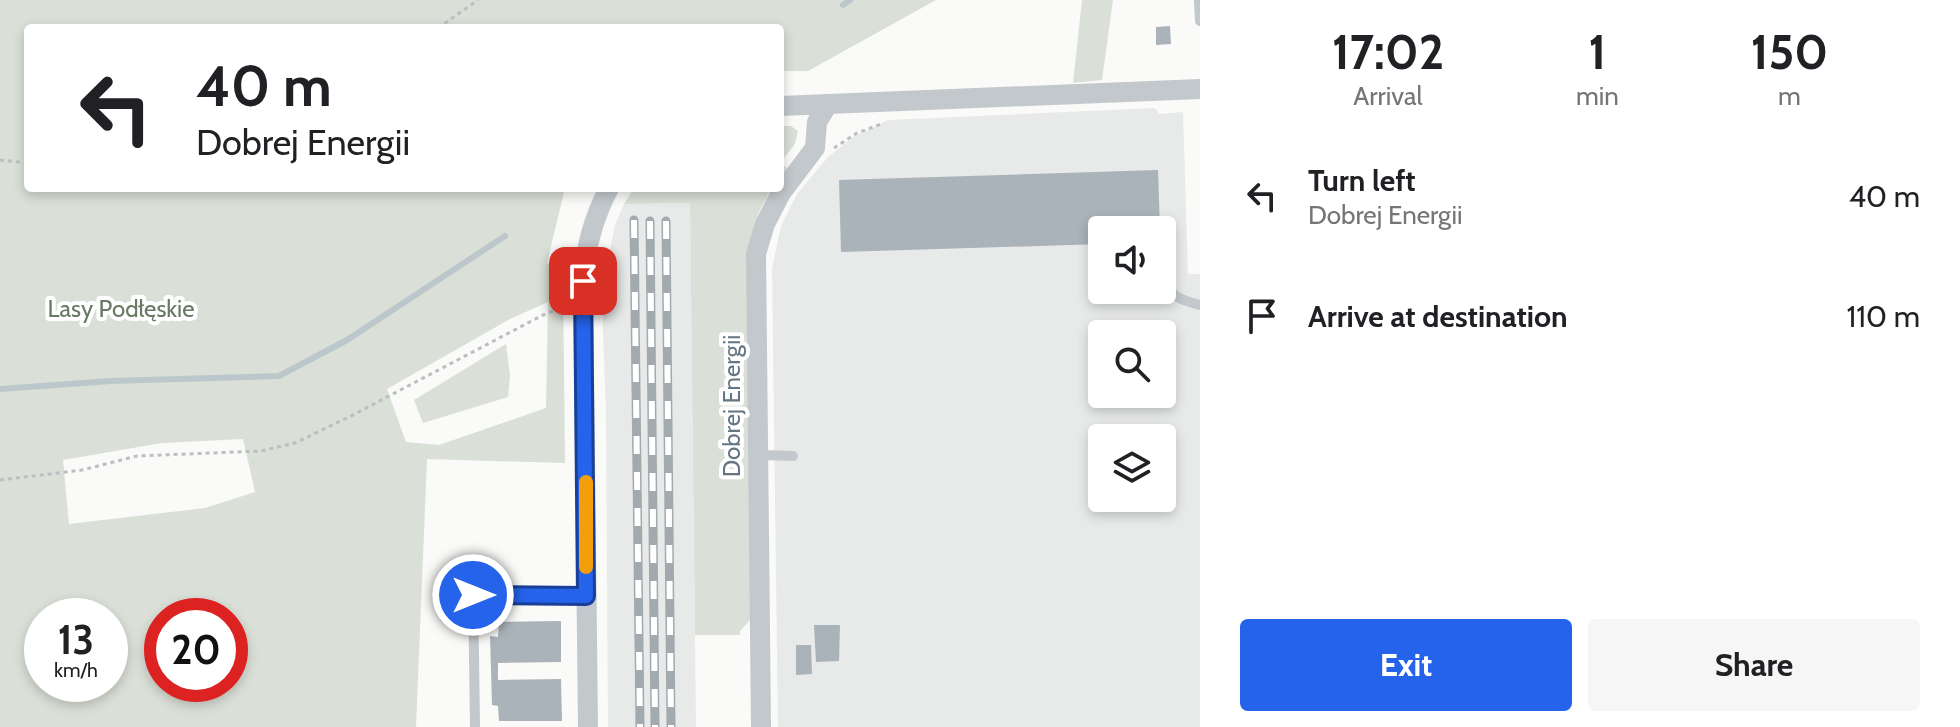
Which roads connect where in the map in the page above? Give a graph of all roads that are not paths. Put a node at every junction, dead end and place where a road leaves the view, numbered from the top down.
1 (1199, 0) edge
2 (1200, 21) edge
3 (1200, 89) edge
4 (828, 104) junction
5 (784, 106) edge
6 (784, 189) edge
7 (607, 192) edge
8 (782, 192) edge
9 (1176, 298) edge
10 (1200, 305) edge
11 (758, 455) junction
12 (793, 456) dead end
13 (586, 596) junction
14 (475, 727) edge
15 (588, 727) edge
16 (761, 727) edge

1 - 2 lane
3 - 4 street
4 - 5 street
4 - 6 street, Dobrej Energii
7 - 13 street
8 - 11 street, Dobrej Energii
9 - 10 lane
11 - 12 lane
11 - 16 street, Dobrej Energii
13 - 14 lane
13 - 15 street

